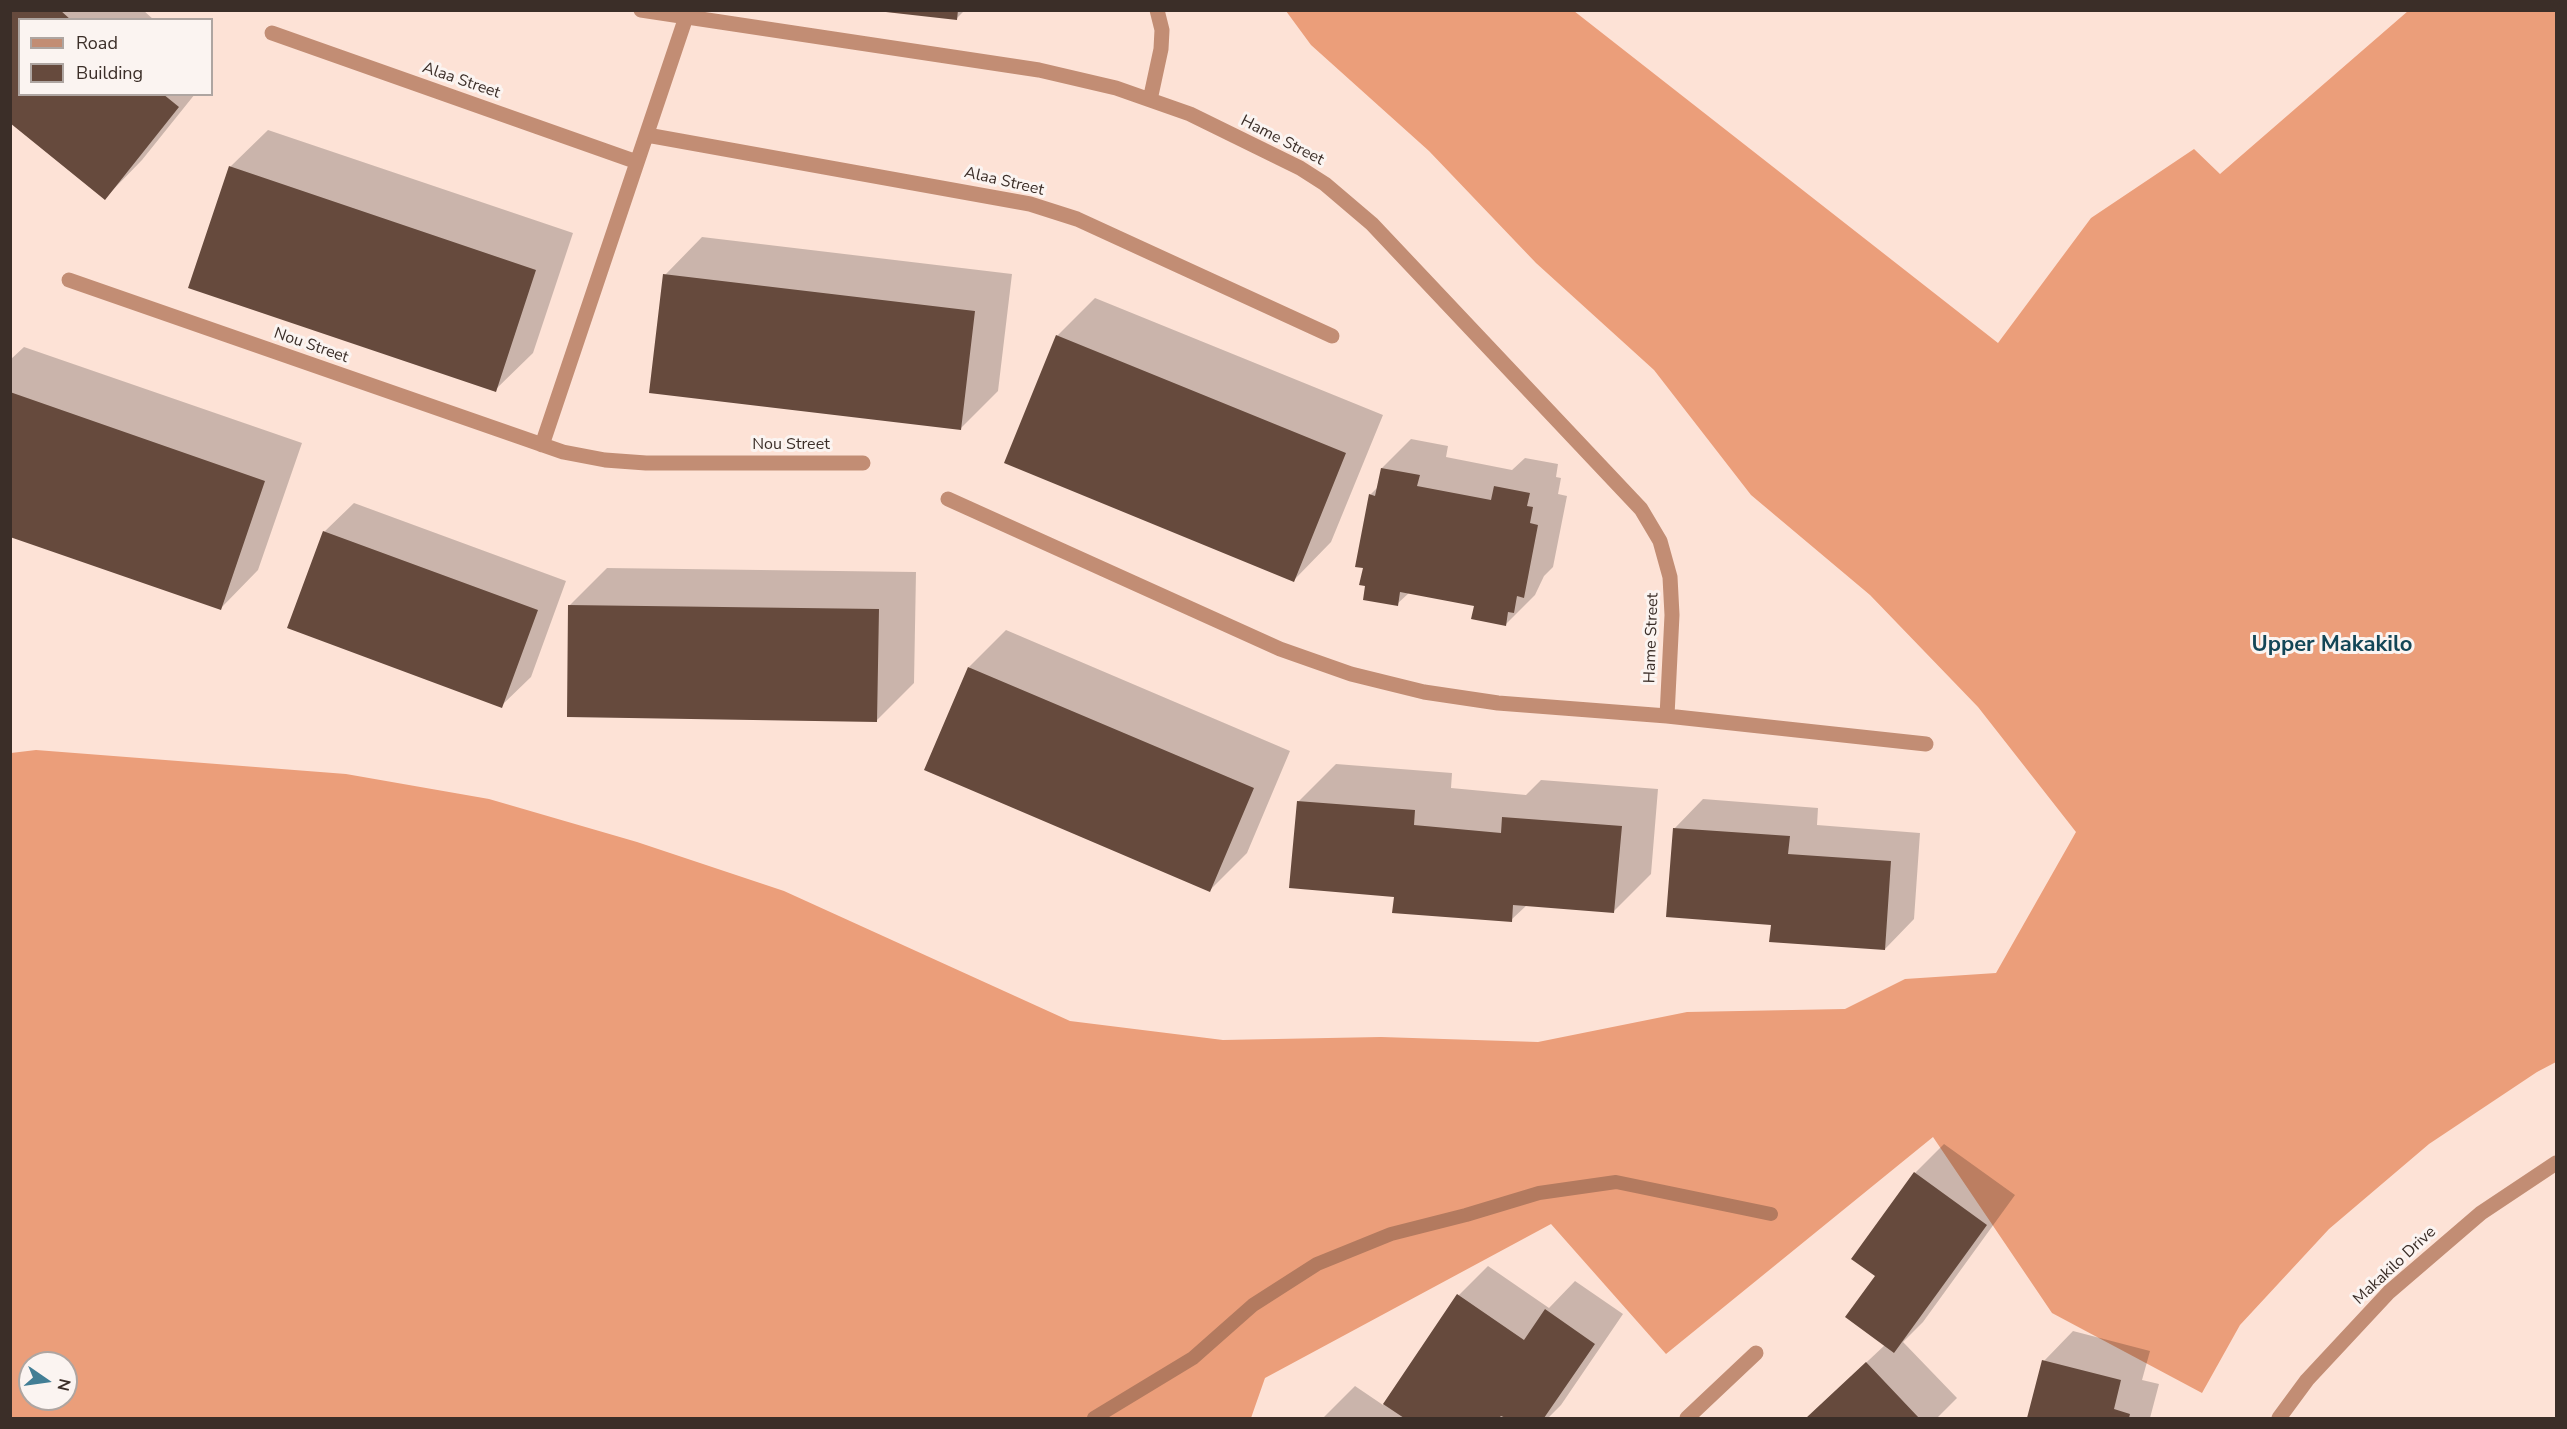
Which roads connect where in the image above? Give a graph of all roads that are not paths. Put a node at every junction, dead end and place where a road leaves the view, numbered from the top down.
1 (641, 10) edge
2 (1157, 10) edge
3 (686, 17) junction
4 (272, 33) dead end
5 (1150, 100) junction
6 (646, 135) junction
7 (637, 162) junction
8 (69, 280) dead end
9 (1332, 336) dead end
10 (542, 445) junction
11 (863, 463) dead end
12 (948, 499) dead end
13 (1667, 716) junction
14 (1926, 744) dead end
15 (2556, 1163) edge
16 (1756, 1353) dead end
17 (1687, 1419) edge
18 (2279, 1419) edge

1 - 3 street, Hame Street
2 - 5 street
3 - 5 street, Hame Street
3 - 6 street
4 - 7 street, Alaa Street
5 - 13 street, Hame Street
6 - 7 street
6 - 9 street, Alaa Street
7 - 10 street
8 - 10 street, Nou Street
10 - 11 street, Nou Street
12 - 13 street
13 - 14 street
15 - 18 street, Makakilo Drive
16 - 17 street

